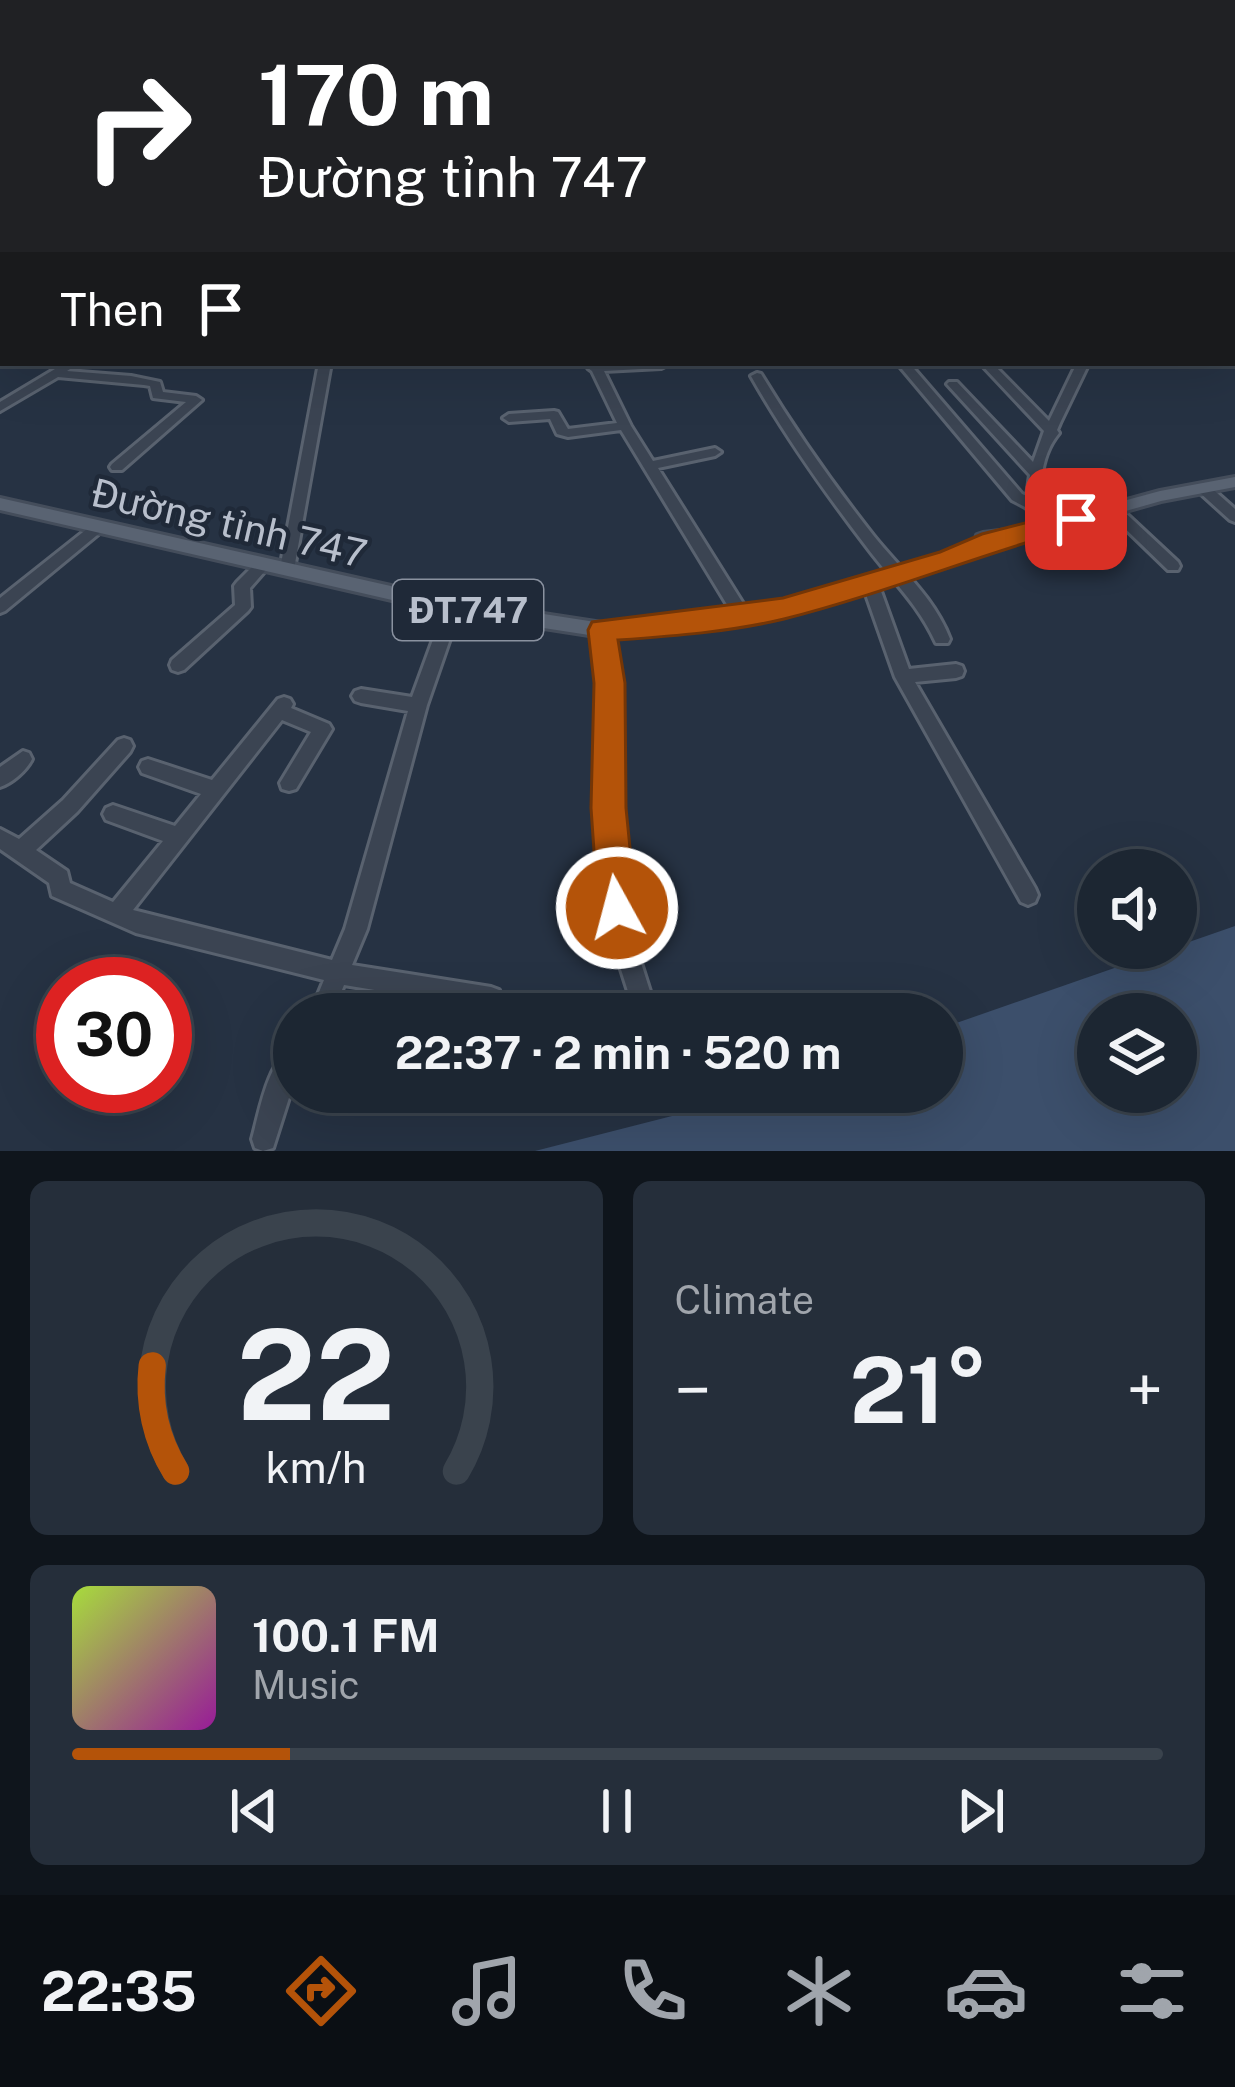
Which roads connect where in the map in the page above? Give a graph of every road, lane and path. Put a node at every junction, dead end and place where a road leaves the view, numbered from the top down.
1 (68, 366) edge
2 (324, 366) edge
3 (595, 366) edge
4 (905, 366) edge
5 (989, 366) edge
6 (1082, 366) edge
7 (56, 373) junction
8 (757, 376) dead end
9 (953, 384) dead end
10 (0, 407) edge
11 (509, 418) dead end
12 (625, 426) junction
13 (1053, 433) junction
14 (716, 452) dead end
15 (649, 466) junction
16 (118, 467) dead end
17 (1037, 475) junction
18 (1235, 482) edge
19 (1203, 488) junction
20 (0, 504) edge
21 (1030, 504) junction
22 (1113, 509) junction
23 (1235, 517) edge
24 (97, 528) junction
25 (1040, 529) junction
26 (264, 565) junction
27 (1173, 566) dead end
28 (287, 569) junction
29 (896, 573) junction
30 (869, 583) junction
31 (0, 607) edge
32 (453, 608) junction
33 (743, 617) junction
34 (602, 630) junction
35 (942, 639) dead end
36 (178, 665) dead end
37 (956, 671) dead end
38 (903, 677) junction
39 (362, 695) dead end
40 (418, 704) junction
41 (124, 746) dead end
42 (23, 759) dead end
43 (148, 767) dead end
44 (0, 778) edge
45 (289, 783) dead end
46 (215, 790) junction
47 (113, 814) dead end
48 (179, 836) junction
49 (0, 838) edge
50 (21, 851) junction
51 (1028, 895) dead end
52 (117, 914) junction
53 (339, 972) junction
54 (330, 993) edge
55 (461, 993) edge
56 (640, 993) edge
57 (273, 1110) edge
58 (264, 1139) dead end

1 - 7 street
2 - 28 street
3 - 12 street
4 - 21 street
5 - 13 street
6 - 13 street
7 - 10 street
7 - 16 street
8 - 29 street
9 - 17 street
11 - 12 street
12 - 15 street
13 - 17 street
14 - 15 street
15 - 33 street
17 - 21 street
18 - 19 main road, Đường tỉnh 747 / ĐT.747
19 - 22 main road, Đường tỉnh 747 / ĐT.747
19 - 23 street
20 - 24 main road, Đường tỉnh 747 / ĐT.747
21 - 25 street
22 - 25 main road, Đường tỉnh 747 / ĐT.747
22 - 27 street
24 - 26 main road, Đường tỉnh 747 / ĐT.747
24 - 31 street
25 - 29 main road, Đường tỉnh 747 / ĐT.747
26 - 28 main road, Đường tỉnh 747 / ĐT.747
26 - 36 street
28 - 32 main road, Đường tỉnh 747 / ĐT.747
29 - 30 main road, Đường tỉnh 747 / ĐT.747
29 - 35 street
30 - 33 main road, Đường tỉnh 747 / ĐT.747
30 - 38 street
32 - 34 main road, Đường tỉnh 747 / ĐT.747
32 - 40 street
33 - 34 main road, Đường tỉnh 747 / ĐT.747
34 - 56 street
37 - 38 street
38 - 51 street
39 - 40 street
40 - 53 street
41 - 50 street
42 - 44 street
43 - 46 street
45 - 46 street
46 - 48 street
47 - 48 street
48 - 52 street
49 - 50 street
50 - 52 street
52 - 53 street
53 - 54 street
53 - 55 street
57 - 58 street

